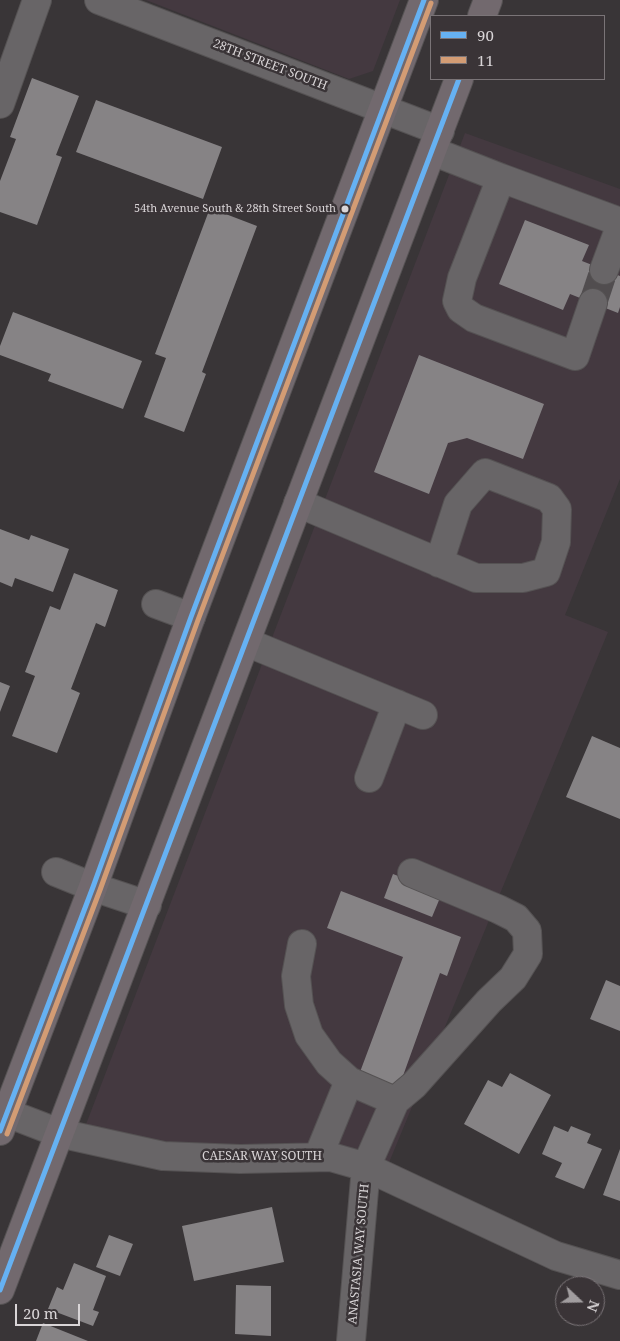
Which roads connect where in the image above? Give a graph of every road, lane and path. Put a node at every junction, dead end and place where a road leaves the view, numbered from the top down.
1 (37, 0) edge
2 (99, 0) edge
3 (424, 0) edge
4 (488, 0) edge
5 (147, 8) edge
6 (482, 15) edge
7 (459, 80) edge
8 (0, 104) edge
9 (382, 108) junction
10 (436, 141) junction
11 (501, 178) junction
12 (620, 222) edge
13 (620, 227) edge
14 (604, 270) tunnel mouth
15 (592, 303) tunnel mouth
16 (298, 504) junction
17 (439, 563) junction
18 (156, 604) dead end
19 (192, 617) junction
20 (246, 642) junction
21 (397, 704) junction
22 (423, 715) dead end
23 (369, 778) dead end
24 (56, 872) dead end
25 (412, 873) dead end
26 (93, 887) junction
27 (147, 905) junction
28 (302, 944) dead end
29 (349, 1081) junction
30 (394, 1101) junction
31 (3, 1122) edge
32 (59, 1133) junction
33 (318, 1157) junction
34 (366, 1167) junction
35 (620, 1275) edge
36 (0, 1290) edge
37 (351, 1341) edge

1 - 8 street
2 - 5 street, 28TH STREET SOUTH
3 - 9 main road
4 - 6 main road
5 - 9 street, 28TH STREET SOUTH
7 - 10 main road
9 - 10 street, 28TH STREET SOUTH
9 - 19 main road
10 - 11 street, 28TH STREET SOUTH
10 - 16 main road
11 - 12 street, 28TH STREET SOUTH
11 - 15 street
13 - 14 street
16 - 17 street
16 - 20 main road
17 - 17 street
18 - 19 street
19 - 26 main road
20 - 21 street
20 - 27 main road
21 - 22 street
21 - 23 street
24 - 26 street
25 - 30 street
26 - 27 street
26 - 31 main road
27 - 32 main road
28 - 29 street
29 - 30 street
29 - 33 street
30 - 34 street, ANASTASIA WAY SOUTH
31 - 32 street, CAESAR WAY SOUTH
32 - 33 street, CAESAR WAY SOUTH
32 - 36 main road
33 - 34 street, CAESAR WAY SOUTH
34 - 35 street, CAESAR WAY SOUTH
34 - 37 street, ANASTASIA WAY SOUTH

